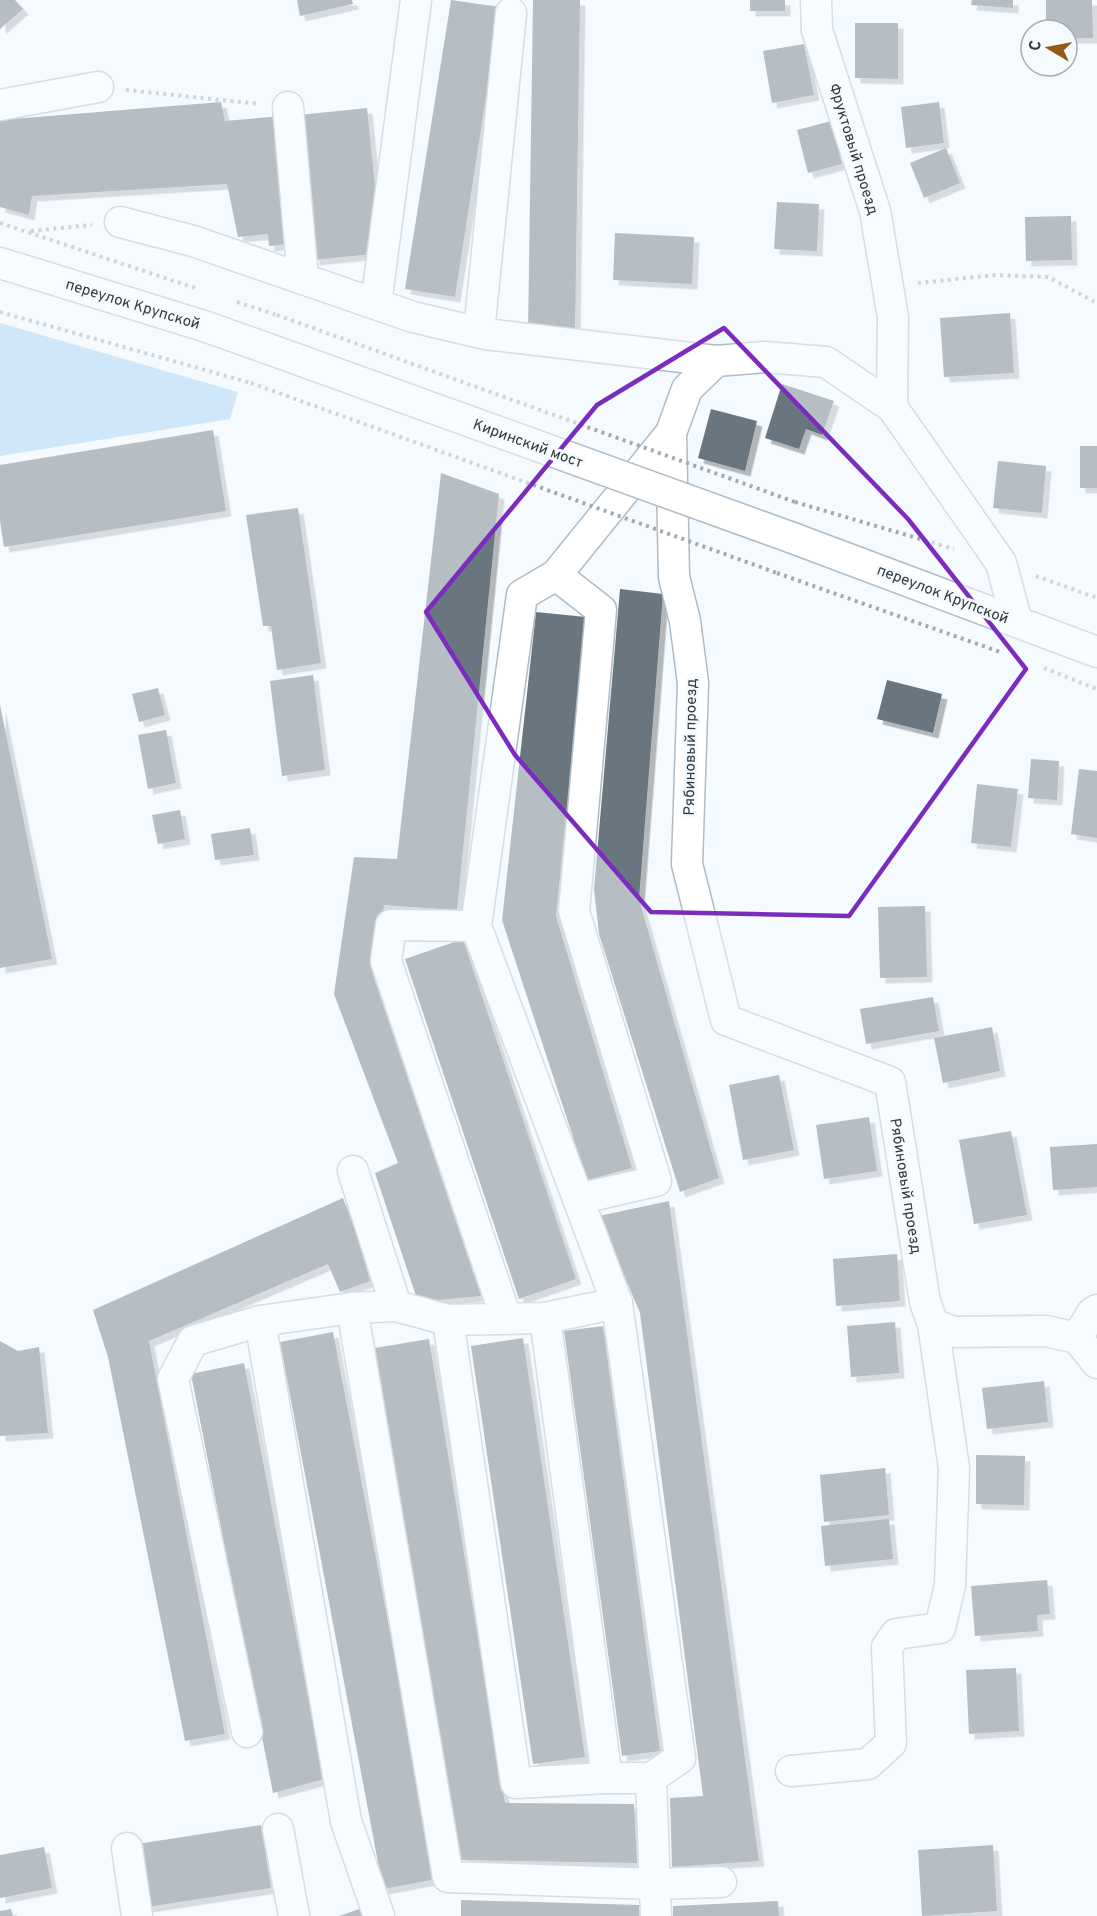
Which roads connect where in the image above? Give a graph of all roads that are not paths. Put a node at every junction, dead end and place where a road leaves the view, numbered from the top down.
1 (416, 0) edge
2 (816, 0) edge
3 (511, 13) dead end
4 (98, 87) road end
5 (0, 105) edge
6 (288, 107) road end
7 (120, 222) road end
8 (0, 263) edge
9 (303, 279) junction
10 (376, 304) junction
11 (479, 332) junction
12 (266, 348) joint
13 (716, 361) junction
14 (892, 407) junction
15 (671, 433) junction
16 (790, 537) joint
17 (556, 574) junction
18 (1017, 622) junction
19 (1097, 652) edge
20 (477, 926) junction
21 (353, 1171) dead end
22 (578, 1200) junction
23 (617, 1303) junction
24 (396, 1306) junction
25 (352, 1308) junction
26 (1097, 1310) edge
27 (506, 1318) junction
28 (545, 1318) junction
29 (448, 1320) junction
30 (260, 1321) junction
31 (933, 1324) junction
32 (1077, 1338) junction
33 (1097, 1363) edge
34 (247, 1732) dead end
35 (791, 1771) dead end
36 (607, 1778) junction
37 (651, 1778) junction
38 (278, 1829) dead end
39 (127, 1848) dead end
40 (721, 1882) dead end
41 (655, 1884) junction
42 (136, 1916) edge
43 (293, 1916) edge
44 (379, 1916) edge
45 (656, 1916) edge

1 - 10 street
2 - 14 street, Фруктовый проезд
3 - 11 street
4 - 5 street
6 - 9 street
7 - 9 street
8 - 12 street, переулок Крупской
9 - 10 street
10 - 11 street
11 - 13 street
12 - 16 street, Киринский мост, bridge
13 - 14 street
13 - 15 street, Рябиновый проезд
14 - 18 street
15 - 17 street
15 - 31 street, Рябиновый проезд
16 - 18 street, переулок Крупской
17 - 20 street
17 - 22 street
18 - 19 street, переулок Крупской
20 - 22 street
20 - 27 street
21 - 24 street
22 - 23 street
23 - 28 street
23 - 37 street
24 - 25 street
24 - 29 street
25 - 30 street
25 - 41 street
26 - 32 street
27 - 28 street
27 - 29 street
28 - 36 street
29 - 36 street
30 - 34 street
30 - 44 street
31 - 32 street
31 - 35 street
32 - 33 street
36 - 37 street
37 - 41 street
38 - 43 street
39 - 42 street
40 - 41 street
41 - 45 street

